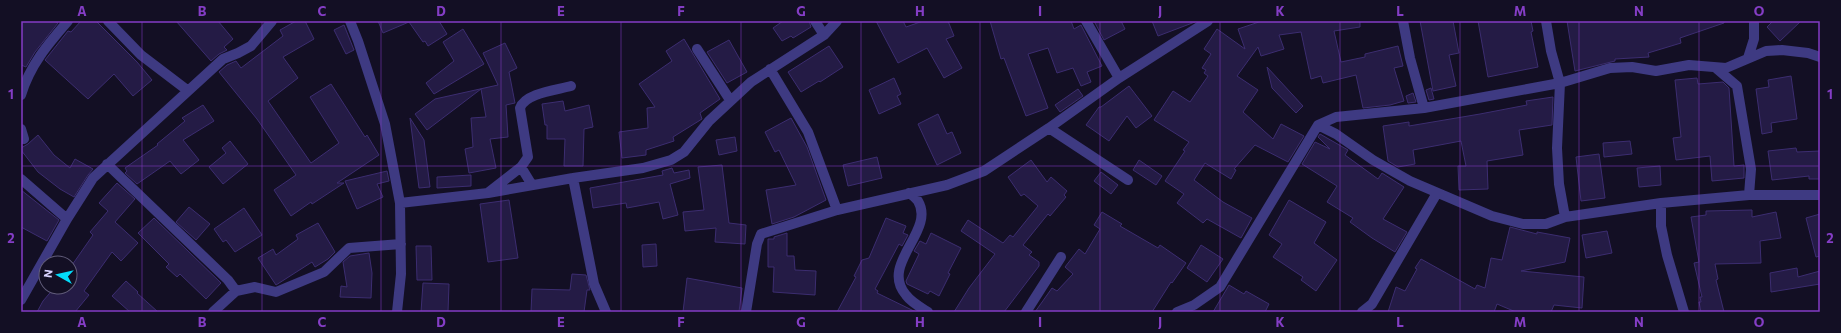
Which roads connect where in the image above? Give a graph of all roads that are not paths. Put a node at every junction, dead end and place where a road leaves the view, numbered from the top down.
1 (68, 21) edge
2 (108, 21) edge
3 (272, 21) edge
4 (350, 21) edge
5 (815, 21) edge
6 (837, 21) edge
7 (1086, 21) edge
8 (1208, 21) edge
9 (1403, 21) edge
10 (1546, 21) edge
11 (1754, 21) edge
12 (824, 35) junction
13 (697, 49) dead end
14 (1820, 57) edge
15 (1748, 58) junction
16 (770, 69) junction
17 (1717, 69) junction
18 (1119, 78) junction
19 (1560, 83) junction
20 (571, 86) dead end
21 (187, 90) junction
22 (21, 95) edge
23 (730, 100) junction
24 (1424, 108) junction
25 (1318, 125) junction
26 (1049, 128) junction
27 (21, 129) edge
28 (24, 139) dead end
29 (107, 164) junction
30 (521, 167) junction
31 (573, 178) junction
32 (21, 179) edge
33 (1128, 180) dead end
34 (532, 185) junction
35 (488, 193) junction
36 (909, 193) junction
37 (1437, 193) junction
38 (1749, 195) junction
39 (1820, 195) edge
40 (400, 203) junction
41 (1661, 203) junction
42 (837, 210) junction
43 (1565, 217) junction
44 (67, 219) junction
45 (401, 244) junction
46 (1061, 257) dead end
47 (236, 291) junction
48 (22, 295) edge
49 (213, 312) edge
50 (397, 312) edge
51 (606, 312) edge
52 (746, 312) edge
53 (928, 312) edge
54 (1026, 312) edge
55 (1177, 312) edge
56 (1362, 312) edge
57 (1684, 312) edge

1 - 22 street
2 - 21 street
3 - 21 street
4 - 40 street
5 - 12 street
6 - 12 street
7 - 18 street
8 - 18 street
9 - 24 street
10 - 19 street
11 - 15 street
12 - 16 street
13 - 23 street
14 - 15 street
15 - 17 street
16 - 23 street
16 - 42 street
17 - 19 street
17 - 38 street
18 - 26 street
19 - 24 street
19 - 43 street
20 - 30 street
21 - 29 street
23 - 31 street
24 - 25 street
25 - 37 street
25 - 55 street
26 - 33 street
26 - 36 street
27 - 28 street
29 - 44 street
29 - 47 street
30 - 34 street
30 - 35 street
31 - 34 street
31 - 51 street
32 - 44 street
34 - 35 street
35 - 40 street
36 - 42 street
36 - 53 street
37 - 43 street
37 - 56 street
38 - 39 street
38 - 41 street
40 - 45 street
41 - 43 street
41 - 57 street
42 - 52 street
44 - 48 street
45 - 47 street
45 - 50 street
46 - 54 street
47 - 49 street

